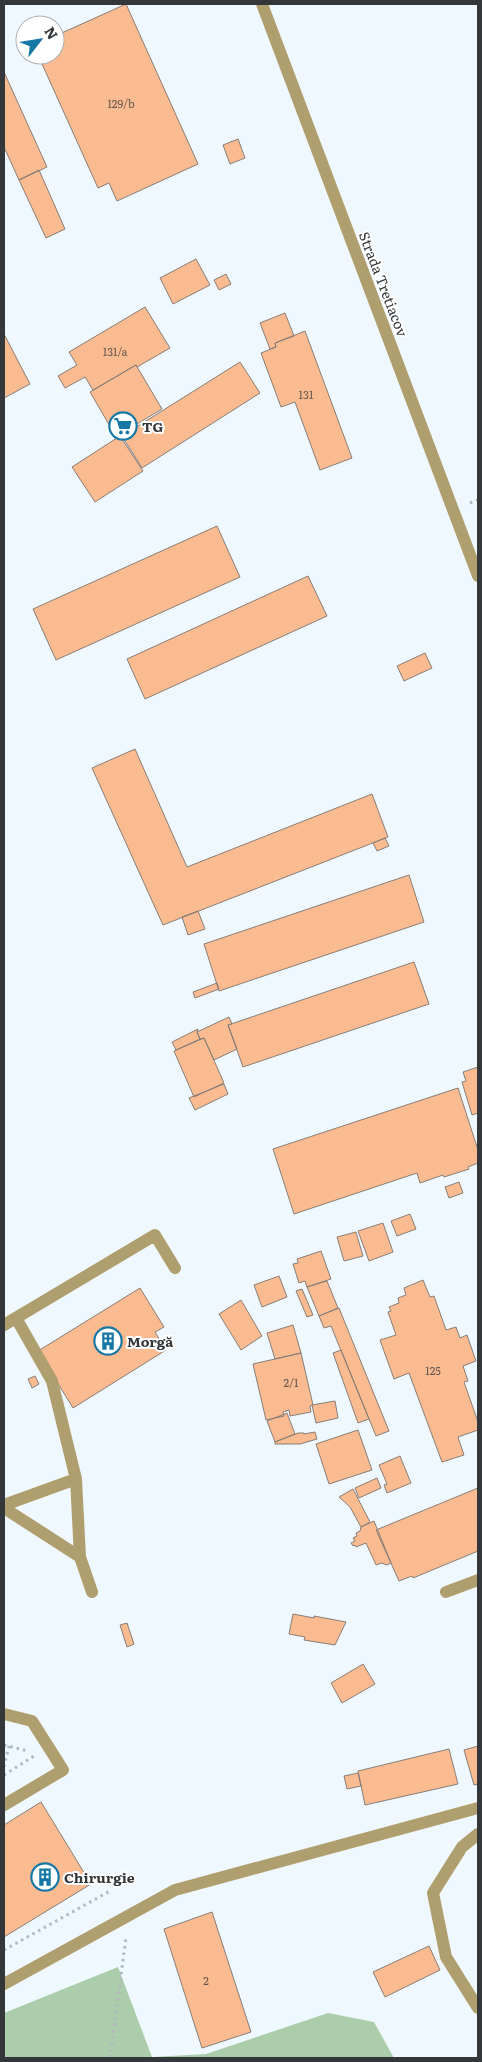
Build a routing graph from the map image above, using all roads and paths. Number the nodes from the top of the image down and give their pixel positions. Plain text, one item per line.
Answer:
1 (262, 4) edge
2 (478, 576) edge
3 (175, 1268) dead end
4 (16, 1318) junction
5 (4, 1325) edge
6 (76, 1479) junction
7 (4, 1507) edge
8 (80, 1557) junction
9 (478, 1580) edge
10 (92, 1592) dead end
11 (446, 1592) dead end
12 (4, 1714) edge
13 (9, 1746) dead end
14 (39, 1754) dead end
15 (4, 1767) edge
16 (4, 1775) edge
17 (4, 1805) edge
18 (478, 1808) edge
19 (478, 1834) edge
20 (110, 1892) dead end
21 (126, 1937) dead end
22 (4, 1950) edge
23 (4, 1984) edge
24 (478, 2008) edge
25 (110, 2058) edge

1 - 2 street, Strada Tretiacov
3 - 4 street
4 - 5 street
4 - 6 street
6 - 7 street
6 - 8 street
7 - 8 street
8 - 10 street
9 - 11 street
12 - 17 street
13 - 15 path
14 - 16 path
18 - 23 street
19 - 24 street
20 - 22 path
21 - 25 path

